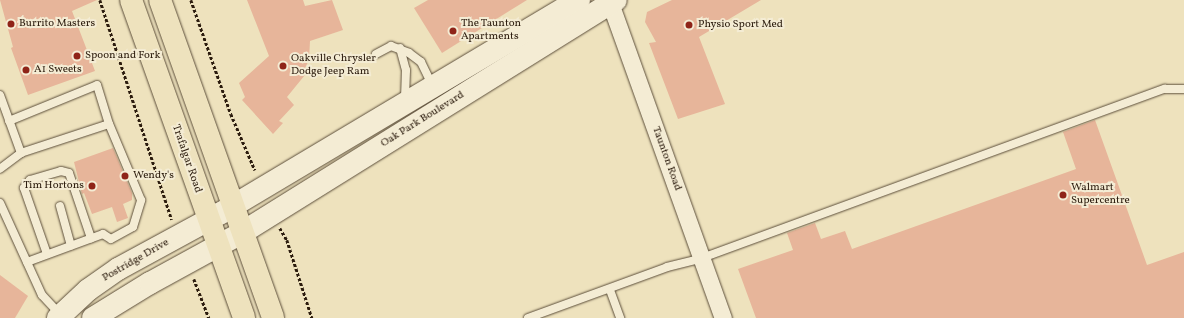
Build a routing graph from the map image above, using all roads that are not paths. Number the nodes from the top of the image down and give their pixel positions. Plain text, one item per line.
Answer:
1 (131, 0) edge
2 (160, 0) edge
3 (579, 0) edge
4 (612, 1) edge
5 (400, 48) junction
6 (376, 54) dead end
7 (1184, 89) edge
8 (0, 95) edge
9 (438, 96) junction
10 (405, 102) junction
11 (9, 121) junction
12 (108, 124) junction
13 (21, 153) junction
14 (0, 169) edge
15 (0, 203) edge
16 (60, 206) dead end
17 (221, 213) junction
18 (91, 238) junction
19 (230, 239) junction
20 (71, 246) junction
21 (47, 254) junction
22 (702, 258) junction
23 (27, 262) junction
24 (610, 290) junction
25 (59, 317) edge
26 (93, 318) edge
27 (244, 318) edge
28 (273, 318) edge
29 (528, 318) edge
30 (620, 318) edge
31 (723, 318) edge

1 - 17 main road, Trafalgar Road
2 - 17 main road, Trafalgar Road
3 - 9 street, Oak Park Boulevard
4 - 9 street, Oak Park Boulevard
4 - 22 street, Taunton Road
5 - 6 lane
5 - 9 lane
5 - 10 lane
7 - 22 lane
8 - 11 lane
9 - 10 street, Oak Park Boulevard
9 - 19 street, Oak Park Boulevard
10 - 17 street, Oak Park Boulevard
11 - 12 lane
11 - 13 lane
12 - 13 lane
12 - 18 lane
13 - 14 lane
15 - 23 lane
16 - 20 lane
17 - 19 main road, Trafalgar Road
17 - 19 main road, Trafalgar Road
17 - 25 street, Postridge Drive
18 - 20 lane
18 - 21 lane
19 - 26 street
19 - 27 main road, Trafalgar Road
19 - 28 main road, Trafalgar Road
20 - 21 lane
21 - 23 lane
22 - 24 lane
22 - 31 street, Taunton Road
23 - 25 lane
24 - 29 lane
24 - 30 lane

